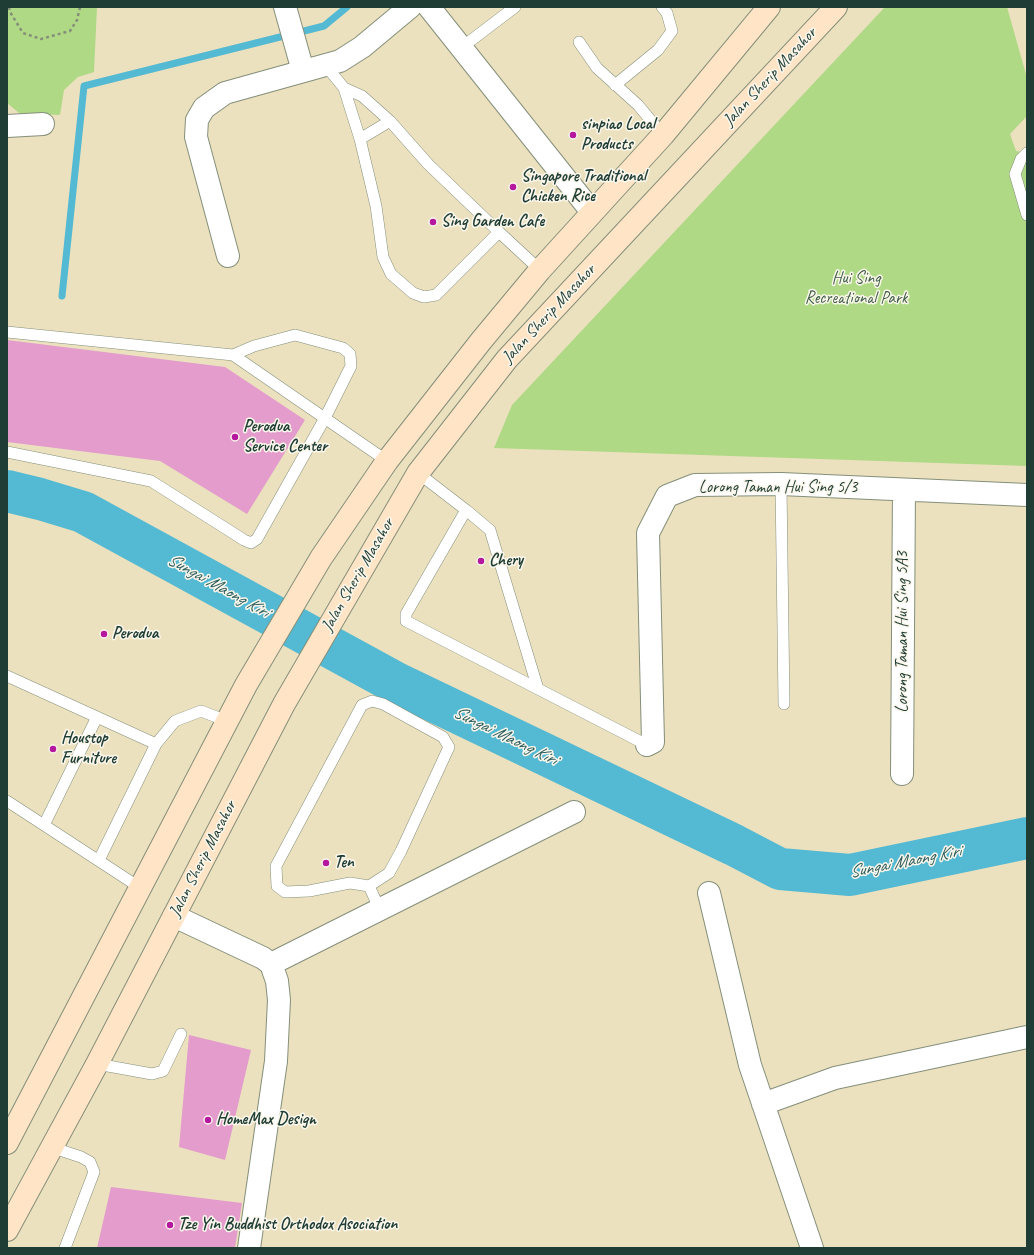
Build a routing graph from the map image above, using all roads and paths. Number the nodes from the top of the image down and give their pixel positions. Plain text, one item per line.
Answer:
1 (9, 7) edge
2 (80, 7) edge
3 (410, 7) edge
4 (429, 7) edge
5 (515, 7) edge
6 (662, 7) edge
7 (836, 7) edge
8 (763, 9) edge
9 (286, 11) edge
10 (578, 42) dead end
11 (461, 48) junction
12 (302, 65) junction
13 (326, 66) junction
14 (615, 85) junction
15 (344, 88) junction
16 (390, 121) junction
17 (43, 124) dead end
18 (7, 126) edge
19 (663, 135) junction
20 (360, 139) junction
21 (1027, 153) edge
22 (592, 212) junction
23 (1027, 215) edge
24 (499, 232) junction
25 (228, 256) dead end
26 (540, 270) junction
27 (7, 332) edge
28 (233, 355) junction
29 (325, 418) junction
30 (7, 452) edge
31 (387, 461) junction
32 (418, 473) junction
33 (781, 484) junction
34 (904, 490) junction
35 (1027, 495) edge
36 (466, 510) junction
37 (7, 676) edge
38 (538, 689) junction
39 (784, 704) dead end
40 (97, 717) junction
41 (227, 721) junction
42 (156, 744) junction
43 (646, 745) joint
44 (902, 774) dead end
45 (7, 801) edge
46 (574, 812) dead end
47 (44, 825) junction
48 (99, 860) junction
49 (369, 886) junction
50 (139, 887) junction
51 (709, 893) dead end
52 (380, 910) junction
53 (174, 916) junction
54 (272, 964) junction
55 (181, 1034) dead end
56 (1027, 1037) edge
57 (97, 1064) junction
58 (763, 1104) junction
59 (7, 1143) edge
60 (51, 1147) junction
61 (7, 1230) edge
62 (65, 1248) edge
63 (249, 1248) edge
64 (812, 1248) edge

1 - 2 path
3 - 13 street
4 - 11 street
5 - 11 lane
6 - 14 lane
7 - 32 main road, Jalan Sherip Masahor
8 - 19 main road, Jalan Sherip Masahor
9 - 12 street
10 - 14 lane
11 - 22 street
12 - 13 street
12 - 25 street
13 - 15 lane
14 - 19 lane
15 - 16 lane
15 - 20 lane
16 - 20 lane
16 - 24 lane
17 - 18 street
19 - 22 main road, Jalan Sherip Masahor
20 - 24 lane
21 - 23 lane
22 - 26 main road, Jalan Sherip Masahor
24 - 26 lane
26 - 31 main road, Jalan Sherip Masahor
27 - 28 lane
28 - 29 lane
28 - 29 lane
29 - 30 lane
29 - 31 lane
31 - 41 main road, Jalan Sherip Masahor
32 - 36 lane
32 - 53 main road, Jalan Sherip Masahor
33 - 34 street, Lorong Taman Hui Sing 5/3
33 - 39 lane
33 - 43 street, Lorong Taman Hui Sing 5/3
34 - 35 street, Lorong Taman Hui Sing 5/3
34 - 44 street, Lorong Taman Hui Sing 5A3
36 - 38 lane
36 - 38 lane
37 - 40 lane
38 - 43 lane
40 - 42 lane
40 - 47 lane
41 - 42 lane
41 - 50 main road, Jalan Sherip Masahor
42 - 48 lane
45 - 47 lane
46 - 52 street
47 - 48 lane
48 - 50 lane
49 - 49 lane
49 - 52 lane
50 - 59 main road, Jalan Sherip Masahor
51 - 58 street
52 - 54 street
53 - 54 street
53 - 57 main road, Jalan Sherip Masahor
54 - 63 street
55 - 57 lane
56 - 58 street
57 - 60 main road, Jalan Sherip Masahor
58 - 64 street
60 - 61 main road, Jalan Sherip Masahor
60 - 62 lane

